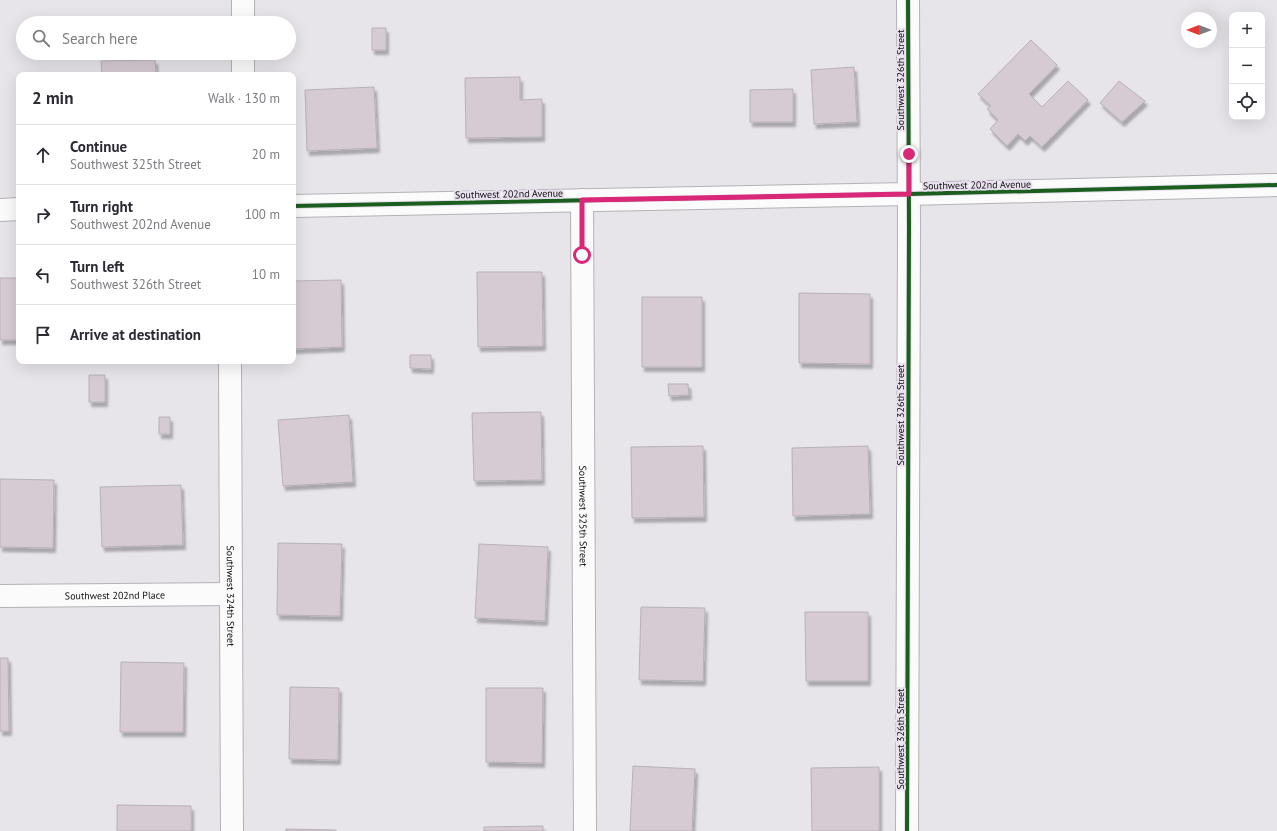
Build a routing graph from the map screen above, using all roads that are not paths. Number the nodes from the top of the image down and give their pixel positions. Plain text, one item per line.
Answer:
1 (243, 0) edge
2 (908, 0) edge
3 (243, 16) edge
4 (243, 60) edge
5 (244, 72) edge
6 (1277, 186) edge
7 (909, 194) junction
8 (582, 200) junction
9 (296, 206) edge
10 (16, 209) edge
11 (0, 210) edge
12 (230, 364) edge
13 (231, 594) junction
14 (0, 596) edge
15 (232, 831) edge
16 (585, 831) edge
17 (907, 831) edge

1 - 3 street
2 - 7 street, Southwest 326th Street
4 - 5 street
6 - 7 street, Southwest 202nd Avenue
7 - 8 street, Southwest 202nd Avenue
7 - 17 street, Southwest 326th Street
8 - 9 street, Southwest 202nd Avenue
8 - 16 street, Southwest 325th Street
10 - 11 street
12 - 13 street, Southwest 324th Street
13 - 14 street, Southwest 202nd Place
13 - 15 street, Southwest 324th Street

